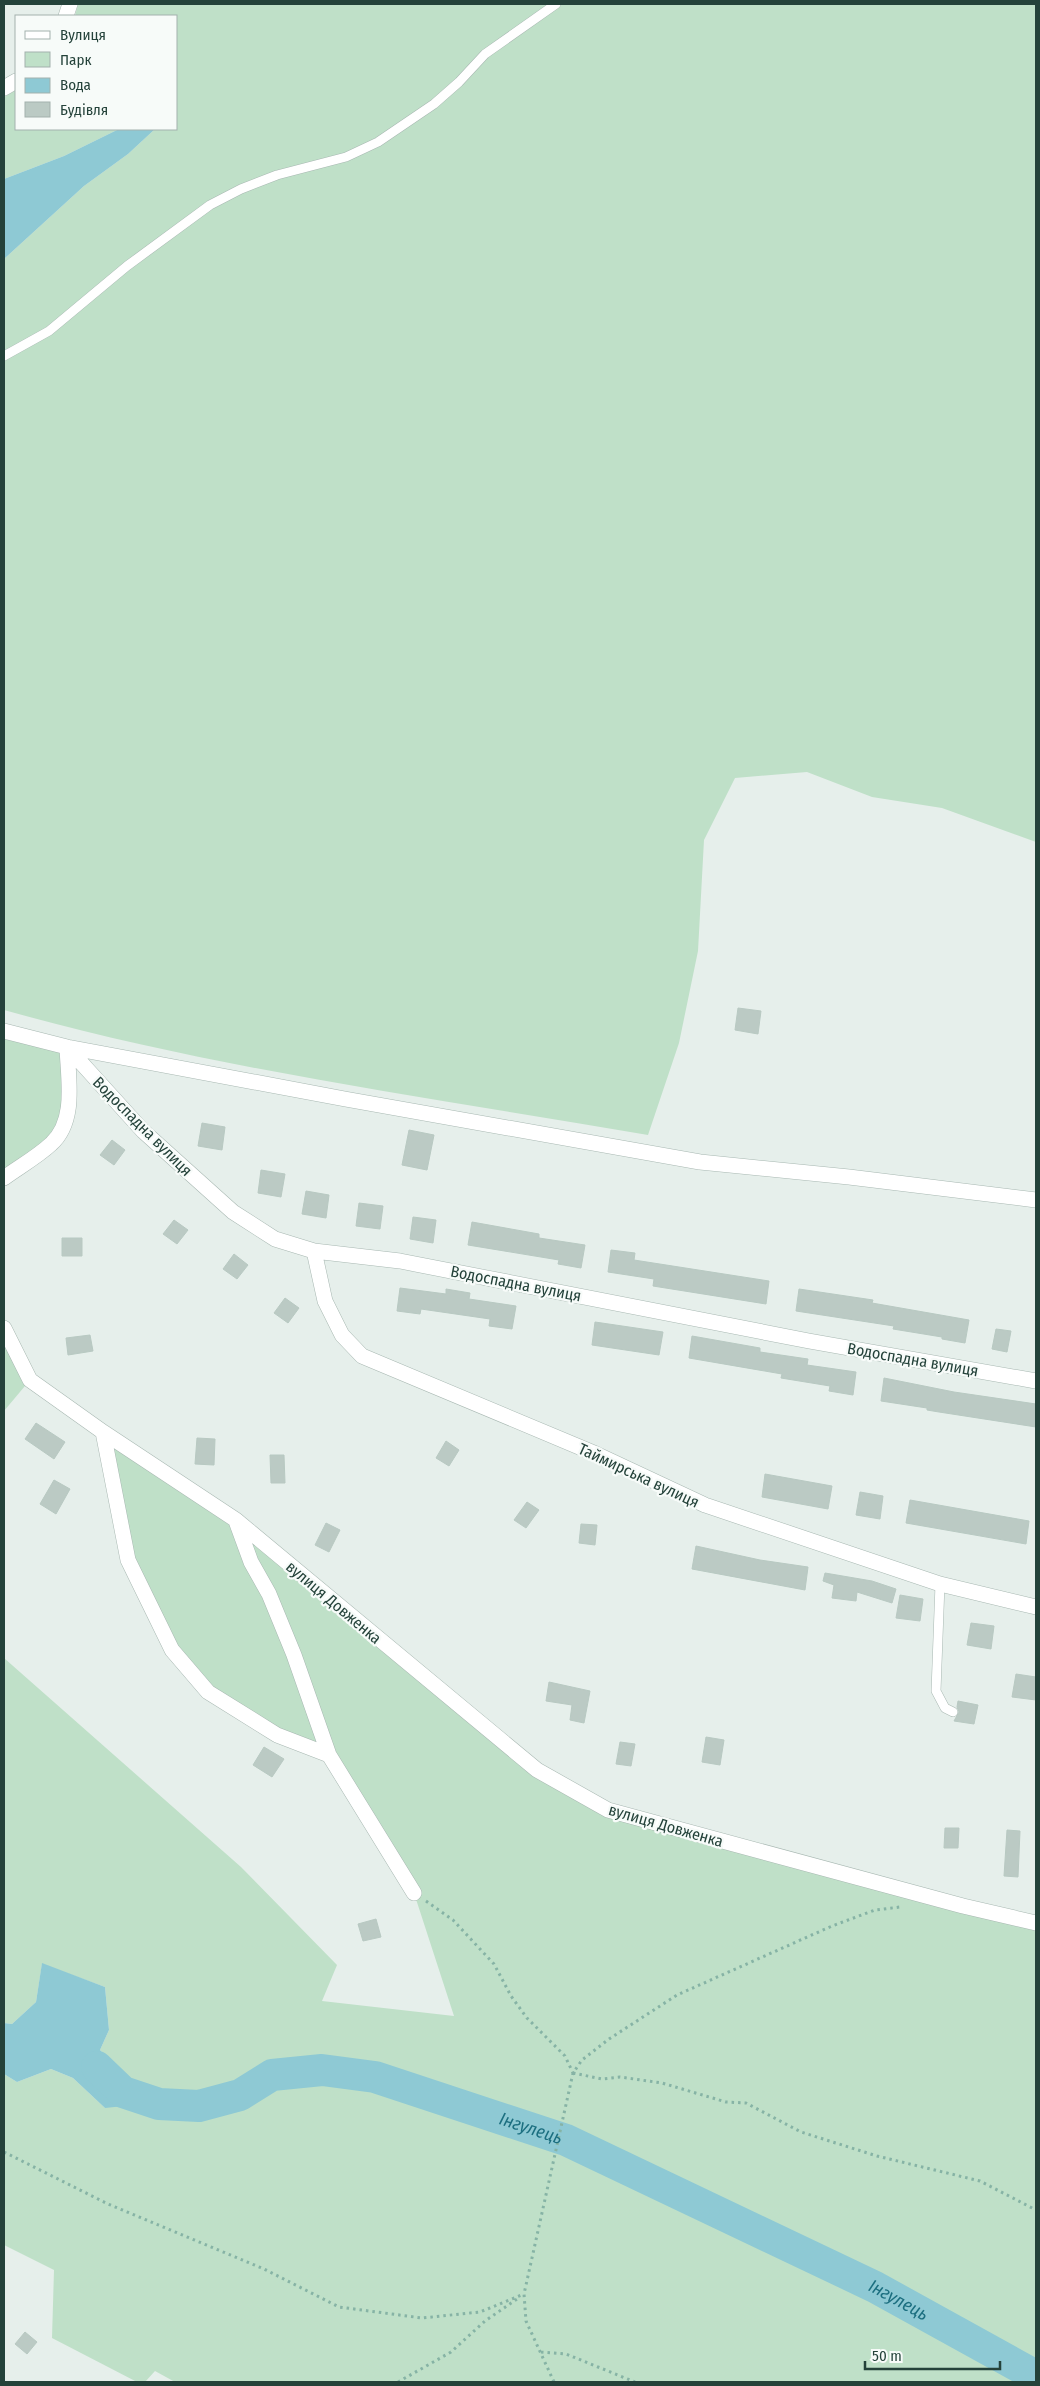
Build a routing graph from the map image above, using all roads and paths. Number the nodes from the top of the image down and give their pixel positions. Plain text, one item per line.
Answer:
1 (556, 4) edge
2 (15, 82) edge
3 (4, 88) edge
4 (4, 356) edge
5 (11, 1033) edge
6 (67, 1047) junction
7 (4, 1178) edge
8 (1036, 1200) edge
9 (314, 1250) junction
10 (4, 1328) edge
11 (1036, 1381) edge
12 (103, 1432) junction
13 (236, 1520) junction
14 (940, 1584) junction
15 (1036, 1608) edge
16 (953, 1712) dead end
17 (328, 1755) junction
18 (414, 1893) joint
19 (905, 1907) dead end
20 (1036, 1923) edge
21 (573, 2073) junction
22 (4, 2152) edge
23 (1036, 2210) edge
24 (524, 2294) junction
25 (540, 2352) junction
26 (398, 2382) edge
27 (554, 2382) edge
28 (635, 2382) edge

1 - 4 lane
2 - 3 street
5 - 6 street, Водоспадна вулиця
6 - 7 street
6 - 8 street, Водоспадна вулиця
6 - 9 street, Водоспадна вулиця
9 - 11 street, Водоспадна вулиця
9 - 14 street, Таймирська вулиця
10 - 12 street, вулиця Довженка
12 - 13 street, вулиця Довженка
12 - 17 street
13 - 17 street, вулиця Довженка
13 - 20 street, вулиця Довженка
14 - 15 street, Таймирська вулиця
14 - 16 lane
17 - 18 street, вулиця Довженка
18 - 21 path
19 - 21 path
21 - 23 path
21 - 24 path
22 - 24 path
24 - 25 path
24 - 26 path
25 - 27 path
25 - 28 path

